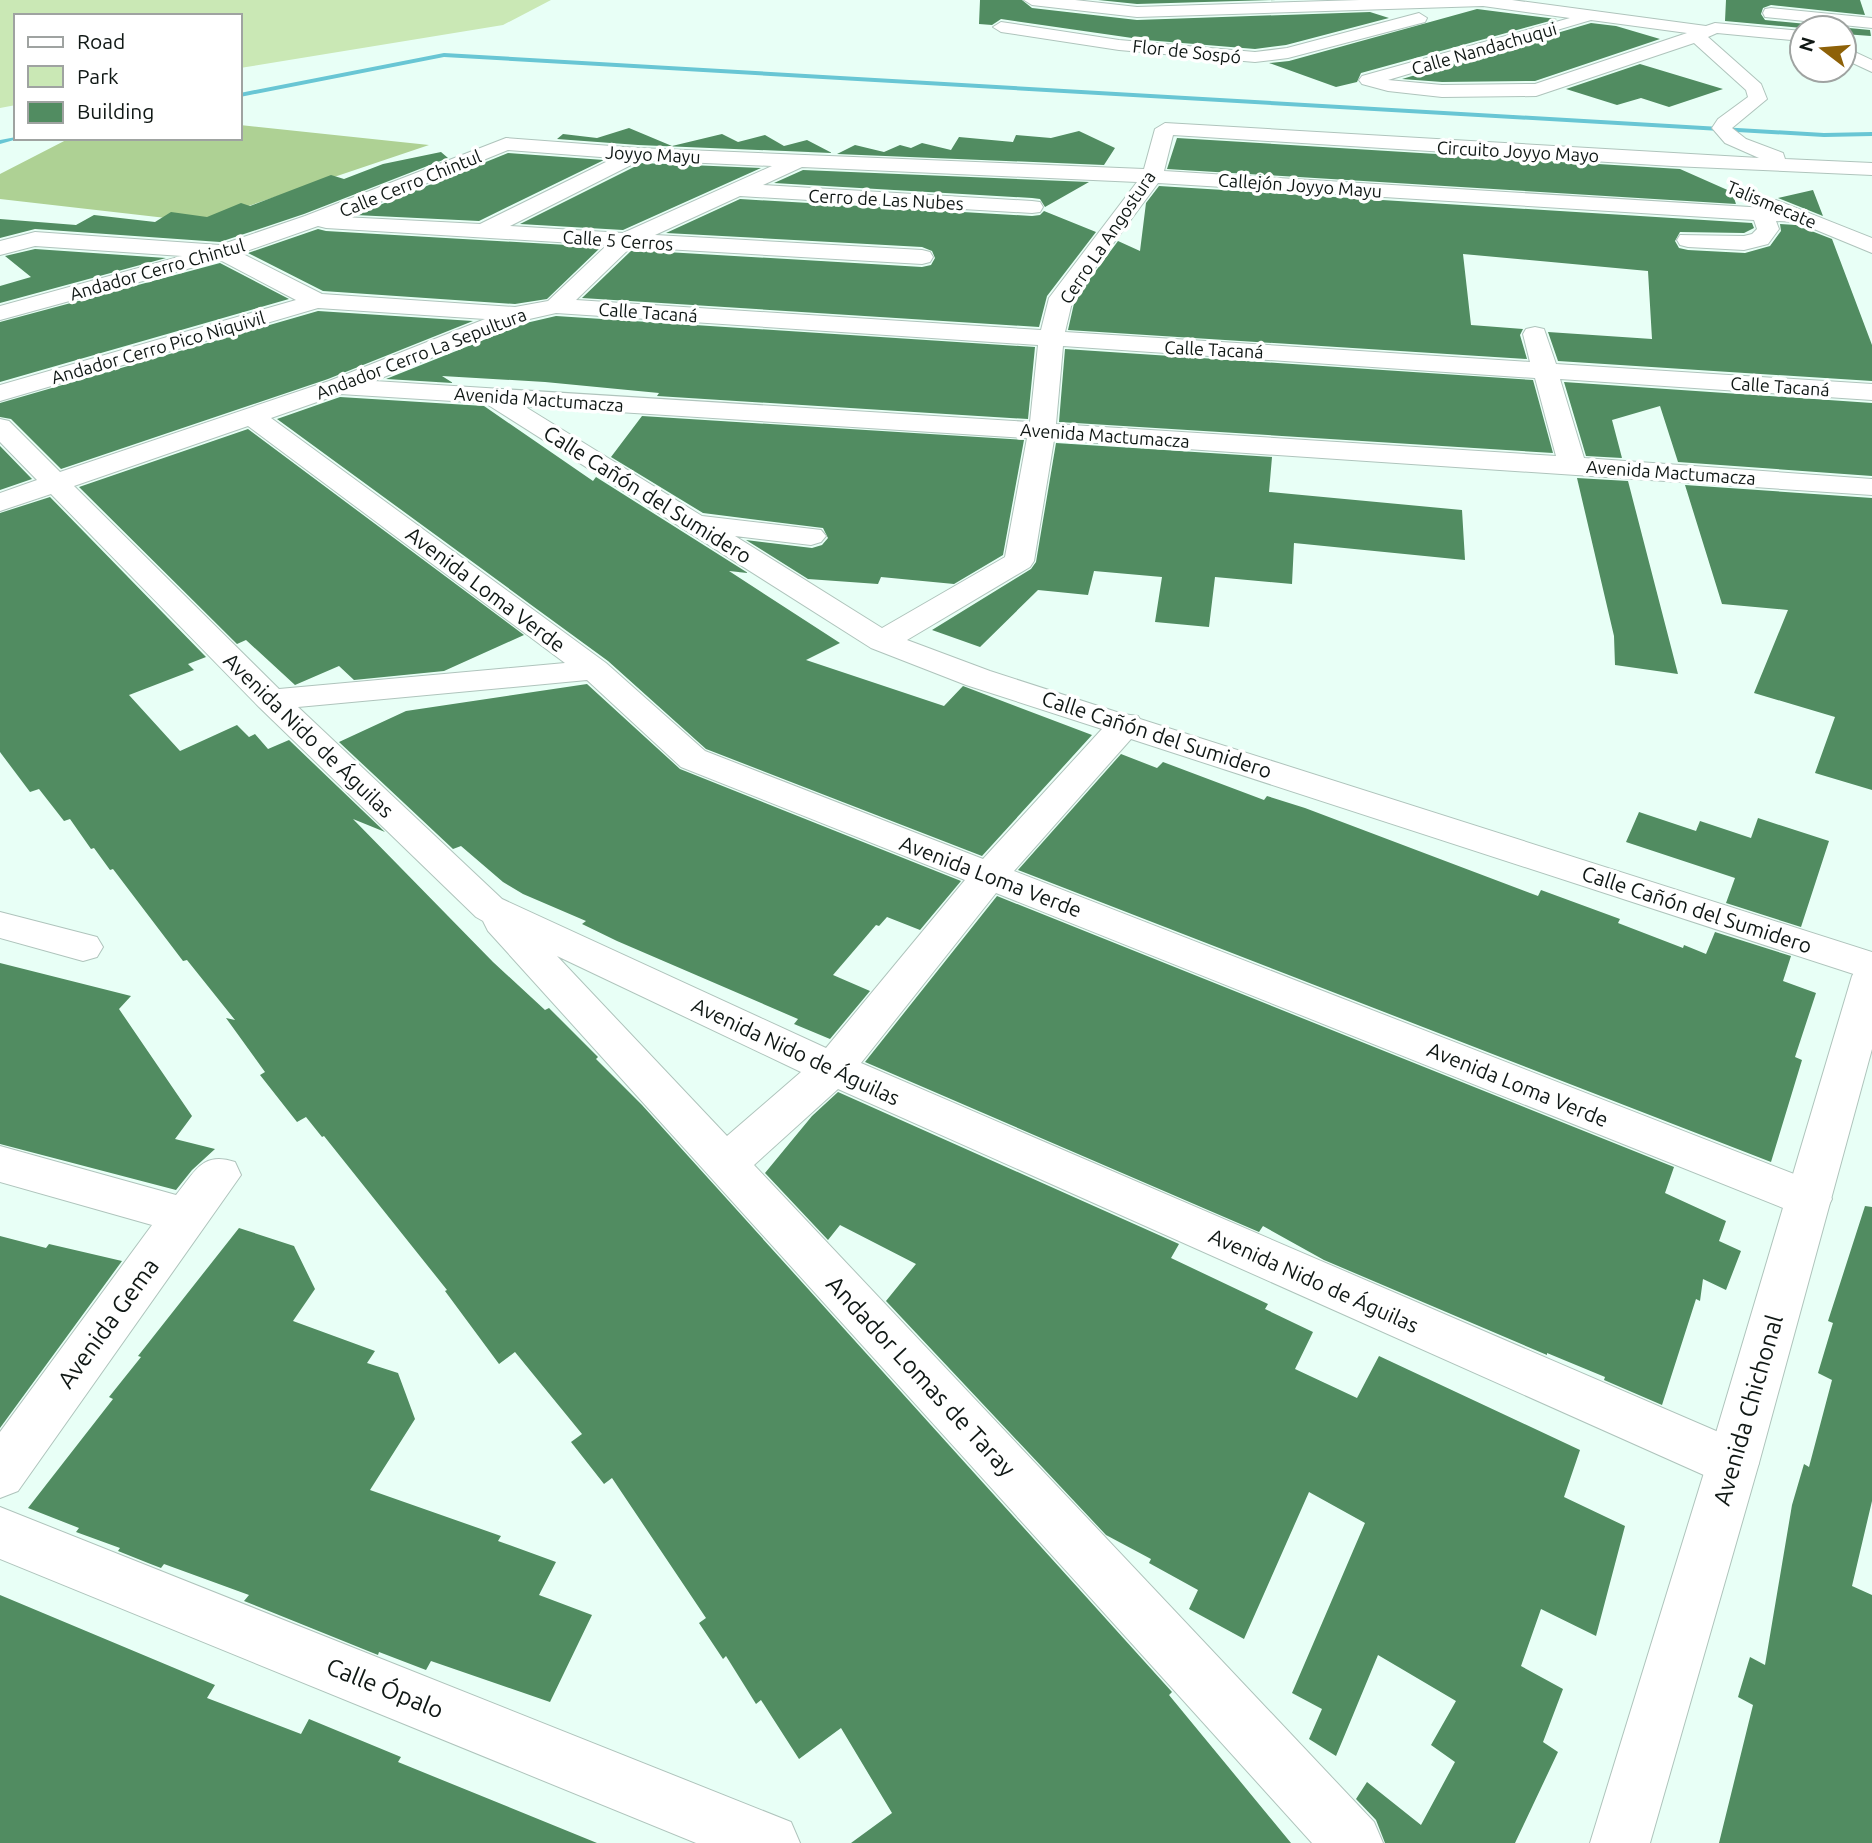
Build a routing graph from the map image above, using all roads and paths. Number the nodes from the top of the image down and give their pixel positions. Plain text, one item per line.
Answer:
1 (1032, 0) edge
2 (1483, 1) edge
3 (1137, 12) junction
4 (1600, 15) junction
5 (1872, 23) edge
6 (1001, 27) dead end
7 (1750, 30) junction
8 (1706, 32) junction
9 (1788, 34) edge
10 (1119, 44) junction
11 (1165, 129) joint
12 (506, 144) joint
13 (638, 154) junction
14 (1672, 160) junction
15 (800, 161) junction
16 (1805, 167) junction
17 (1842, 168) junction
18 (1872, 169) edge
19 (1152, 176) junction
20 (1872, 180) edge
21 (1723, 182) dead end
22 (740, 190) junction
23 (1748, 193) dead end
24 (1032, 207) dead end
25 (1762, 214) junction
26 (1799, 216) junction
27 (313, 221) junction
28 (484, 231) junction
29 (625, 240) junction
30 (1688, 240) dead end
31 (1872, 246) edge
32 (0, 248) edge
33 (222, 252) junction
34 (922, 257) dead end
35 (317, 301) junction
36 (556, 306) junction
37 (0, 313) edge
38 (518, 314) junction
39 (1535, 334) dead end
40 (1051, 340) junction
41 (1544, 369) junction
42 (338, 386) junction
43 (1872, 392) edge
44 (0, 393) edge
45 (491, 396) junction
46 (252, 416) junction
47 (0, 427) edge
48 (1042, 431) junction
49 (1572, 465) junction
50 (55, 483) junction
51 (1872, 487) edge
52 (0, 502) edge
53 (694, 523) junction
54 (811, 536) dead end
55 (882, 641) junction
56 (595, 670) junction
57 (271, 700) junction
58 (1126, 723) junction
59 (989, 876) junction
60 (489, 908) junction
61 (0, 925) edge
62 (83, 947) dead end
63 (1872, 966) edge
64 (1872, 976) edge
65 (832, 1069) junction
66 (0, 1164) edge
67 (725, 1164) junction
68 (219, 1175) dead end
69 (1809, 1199) junction
70 (185, 1216) junction
71 (1733, 1463) junction
72 (0, 1474) edge
73 (0, 1533) edge
74 (770, 1843) edge
75 (1353, 1843) edge
76 (1620, 1843) edge

1 - 3 street
2 - 3 street
2 - 4 street
2 - 10 street, Flor de Sospó
3 - 10 street
4 - 8 street
4 - 8 street, Calle Nandachuqui
5 - 7 street
6 - 10 street, Flor de Sospó
7 - 8 street
7 - 9 street
8 - 16 street
11 - 14 street, Circuito Joyyo Mayo
11 - 19 street, Cerro La Angostura
12 - 13 street, Joyyo Mayu
12 - 27 street, Calle Cerro Chintul
13 - 15 street, Joyyo Mayu
13 - 28 street
14 - 16 street, Circuito Joyyo Mayo
14 - 21 street, Talismecate
15 - 19 street, Callejón Joyyo Mayu
15 - 22 street, Andador Cerro La Sepultura
16 - 17 street, Circuito Joyyo Mayo
17 - 18 street, Circuito Joyyo Mayo
17 - 20 street
19 - 25 street, Callejón Joyyo Mayu
19 - 40 street, Cerro La Angostura
22 - 24 street, Cerro de Las Nubes
22 - 29 street, Andador Cerro La Sepultura
23 - 26 street, Talismecate
25 - 26 street, Callejón Joyyo Mayu
25 - 30 street
26 - 31 street, Talismecate
27 - 28 street, Calle 5 Cerros
27 - 33 street, Andador Cerro Chintul
28 - 29 street, Calle 5 Cerros
29 - 34 street, Calle 5 Cerros
29 - 36 street, Andador Cerro La Sepultura
32 - 33 street
33 - 35 street
33 - 37 street, Andador Cerro Chintul
35 - 38 street
35 - 44 street, Andador Cerro Pico Niquivil
36 - 38 street, Andador Cerro La Sepultura
36 - 40 street, Calle Tacaná
38 - 42 street, Andador Cerro La Sepultura
39 - 41 street
40 - 41 street, Calle Tacaná
40 - 48 street, Cerro La Angostura
41 - 43 street, Calle Tacaná
41 - 49 street
42 - 45 street, Avenida Mactumacza
42 - 46 street, Andador Cerro La Sepultura
45 - 48 street, Avenida Mactumacza
45 - 53 street, Calle Cañón del Sumidero
46 - 50 street, Andador Cerro La Sepultura
46 - 56 street, Avenida Loma Verde
47 - 50 street, Avenida Nido de Águilas
48 - 49 street, Avenida Mactumacza
48 - 55 street, Cerro La Angostura
49 - 51 street, Avenida Mactumacza
50 - 52 street, Andador Cerro La Sepultura
50 - 57 street, Avenida Nido de Águilas
53 - 54 street
53 - 55 street, Calle Cañón del Sumidero
55 - 58 street, Calle Cañón del Sumidero
56 - 57 street
56 - 59 street, Avenida Loma Verde
57 - 60 street, Avenida Nido de Águilas
58 - 59 street
58 - 63 street, Calle Cañón del Sumidero
59 - 65 street
59 - 69 street, Avenida Loma Verde
60 - 65 street, Avenida Nido de Águilas
60 - 67 street, Andador Lomas de Taray
61 - 62 street
64 - 69 street, Avenida Chichonal
65 - 67 street
65 - 71 street, Avenida Nido de Águilas
66 - 70 street
67 - 75 street, Andador Lomas de Taray
68 - 70 street, Avenida Gema
69 - 71 street, Avenida Chichonal
70 - 72 street, Avenida Gema
71 - 76 street, Avenida Chichonal
73 - 74 street, Calle Ópalo

